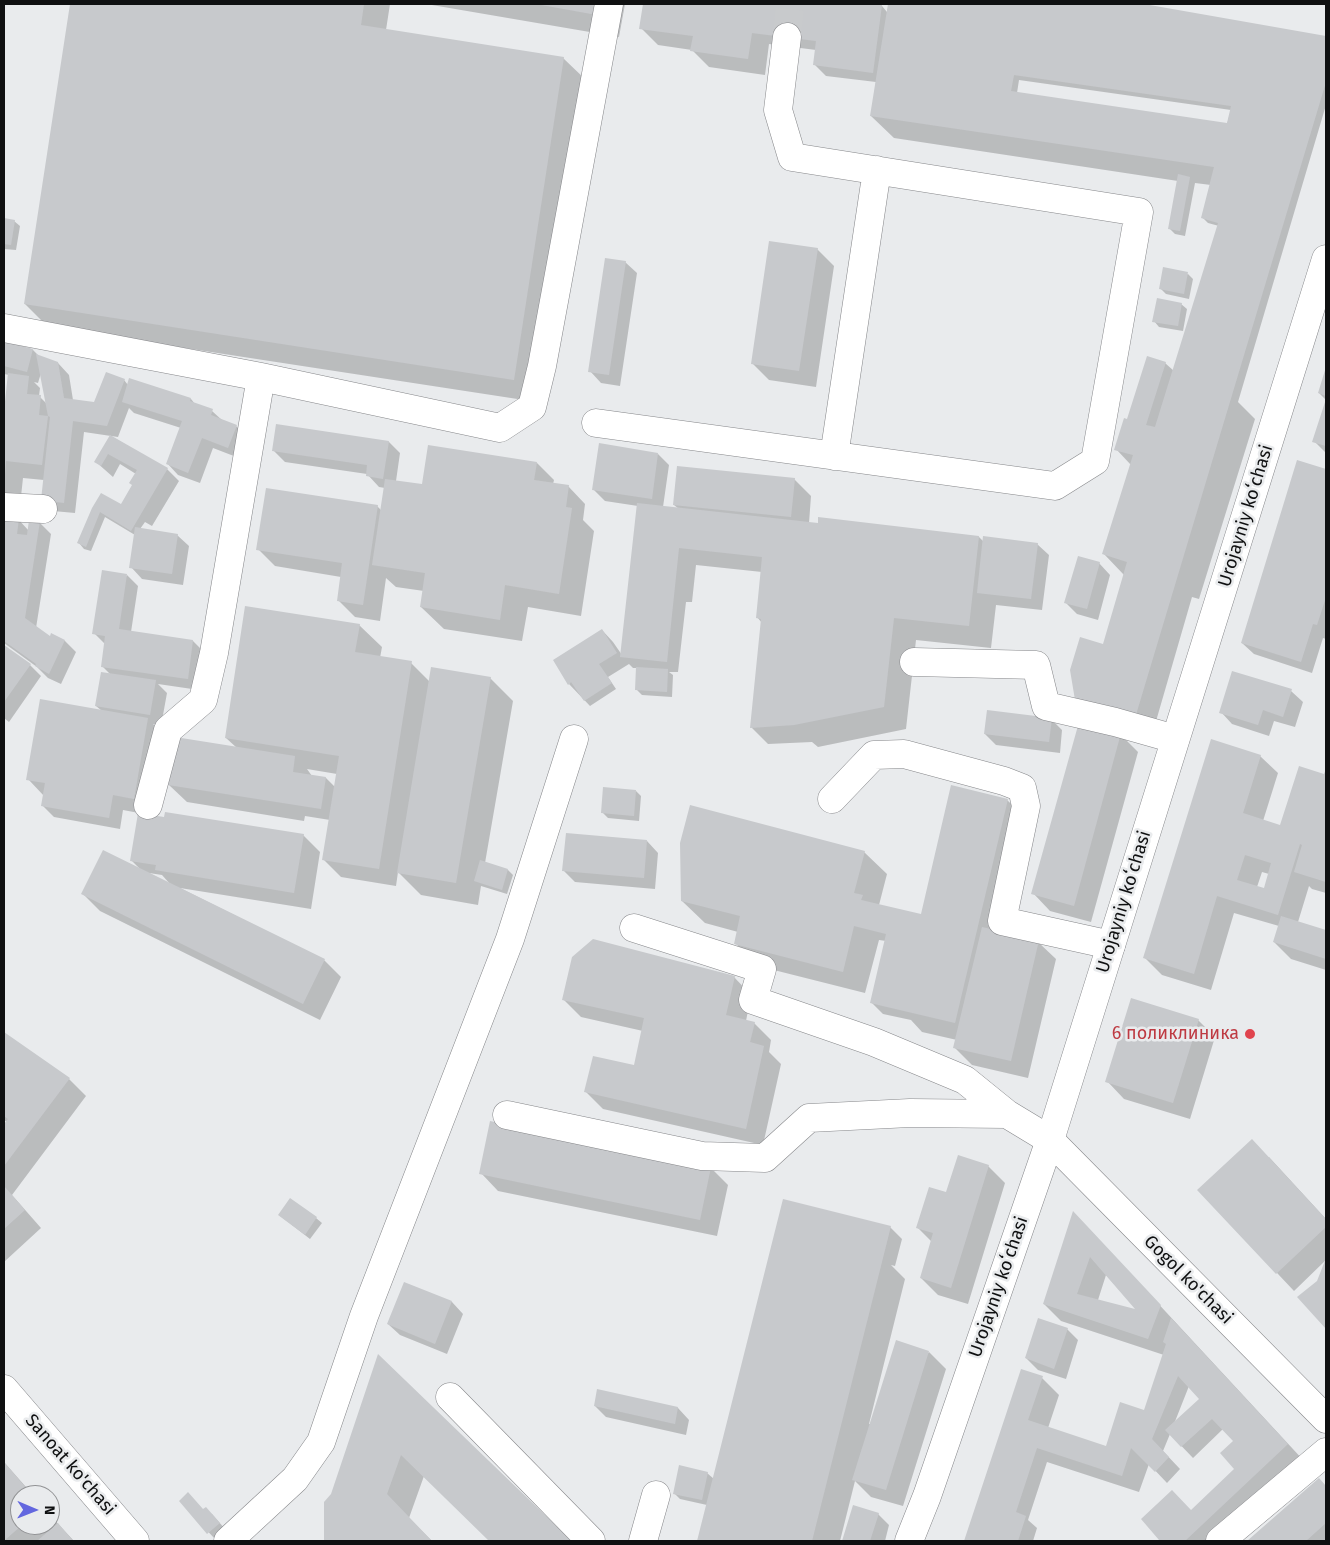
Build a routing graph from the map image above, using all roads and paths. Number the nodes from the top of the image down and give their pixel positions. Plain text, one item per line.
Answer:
1 (609, 4) edge
2 (787, 37) tunnel mouth
3 (877, 170) junction
4 (1326, 259) edge
5 (4, 328) edge
6 (262, 377) junction
7 (596, 424) dead end
8 (834, 456) junction
9 (4, 507) edge
10 (43, 510) dead end
11 (914, 662) dead end
12 (574, 739) dead end
13 (1175, 739) junction
14 (832, 799) dead end
15 (148, 806) dead end
16 (634, 928) dead end
17 (1111, 945) junction
18 (1007, 1114) junction
19 (507, 1115) dead end
20 (1050, 1140) junction
21 (4, 1389) edge
22 (450, 1397) dead end
23 (1326, 1420) edge
24 (1326, 1452) edge
25 (656, 1495) dead end
26 (135, 1541) edge
27 (228, 1541) edge
28 (591, 1541) edge
29 (643, 1541) edge
30 (910, 1541) edge
31 (1220, 1541) edge

1 - 6 main road
2 - 3 main road
3 - 8 main road
3 - 8 main road
4 - 13 main road, Urоjayniy koʻchasi
5 - 6 main road
6 - 15 main road
7 - 8 main road
9 - 10 main road
11 - 13 main road
12 - 27 main road
13 - 17 main road, Urоjayniy koʻchasi
14 - 17 main road
16 - 18 main road, Gogol ko'chasi
17 - 20 main road, Urоjayniy koʻchasi
18 - 19 main road
18 - 20 main road, Gogol ko'chasi
20 - 23 main road, Gogol ko'chasi
20 - 30 main road, Urоjayniy koʻchasi
21 - 26 main road, Sanoat ko'chasi
22 - 28 main road
24 - 31 main road
25 - 29 main road

